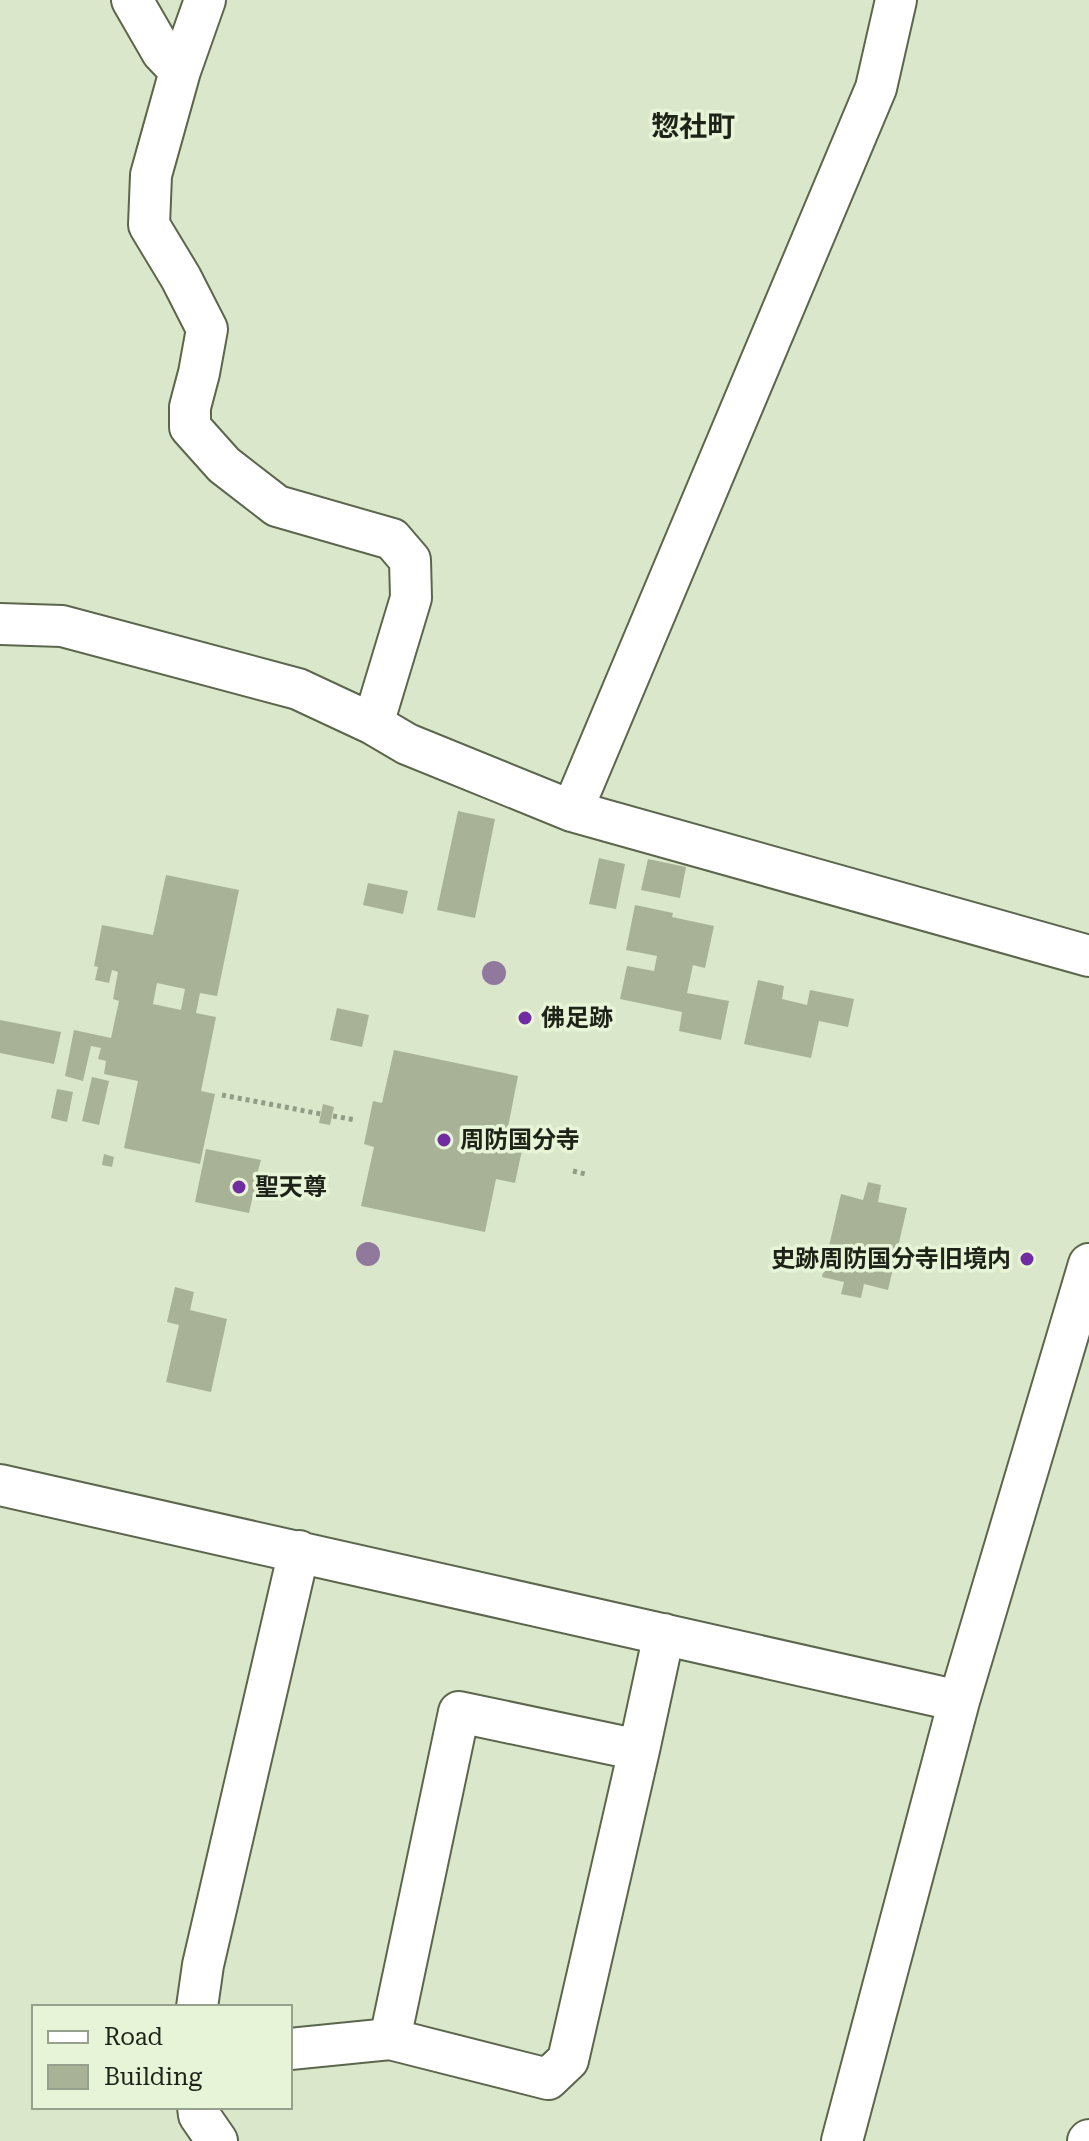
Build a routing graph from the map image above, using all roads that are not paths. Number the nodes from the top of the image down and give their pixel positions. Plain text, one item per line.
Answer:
1 (132, 0) edge
2 (205, 0) edge
3 (896, 0) edge
4 (180, 71) junction
5 (0, 624) edge
6 (373, 724) junction
7 (572, 811) junction
8 (1089, 956) edge
9 (1089, 1264) edge
10 (0, 1485) edge
11 (299, 1551) junction
12 (664, 1634) junction
13 (959, 1701) junction
14 (639, 1750) junction
15 (197, 2005) edge
16 (390, 2039) junction
17 (292, 2049) edge
18 (198, 2109) edge
19 (217, 2141) edge
20 (842, 2141) edge

1 - 4 street
2 - 4 street
3 - 7 street
4 - 6 street
5 - 6 street
6 - 7 street
7 - 8 street
9 - 13 street
10 - 11 street
11 - 12 street
11 - 15 street
12 - 13 street
12 - 14 street
13 - 20 street
14 - 16 street
14 - 16 street
16 - 17 street
18 - 19 street

